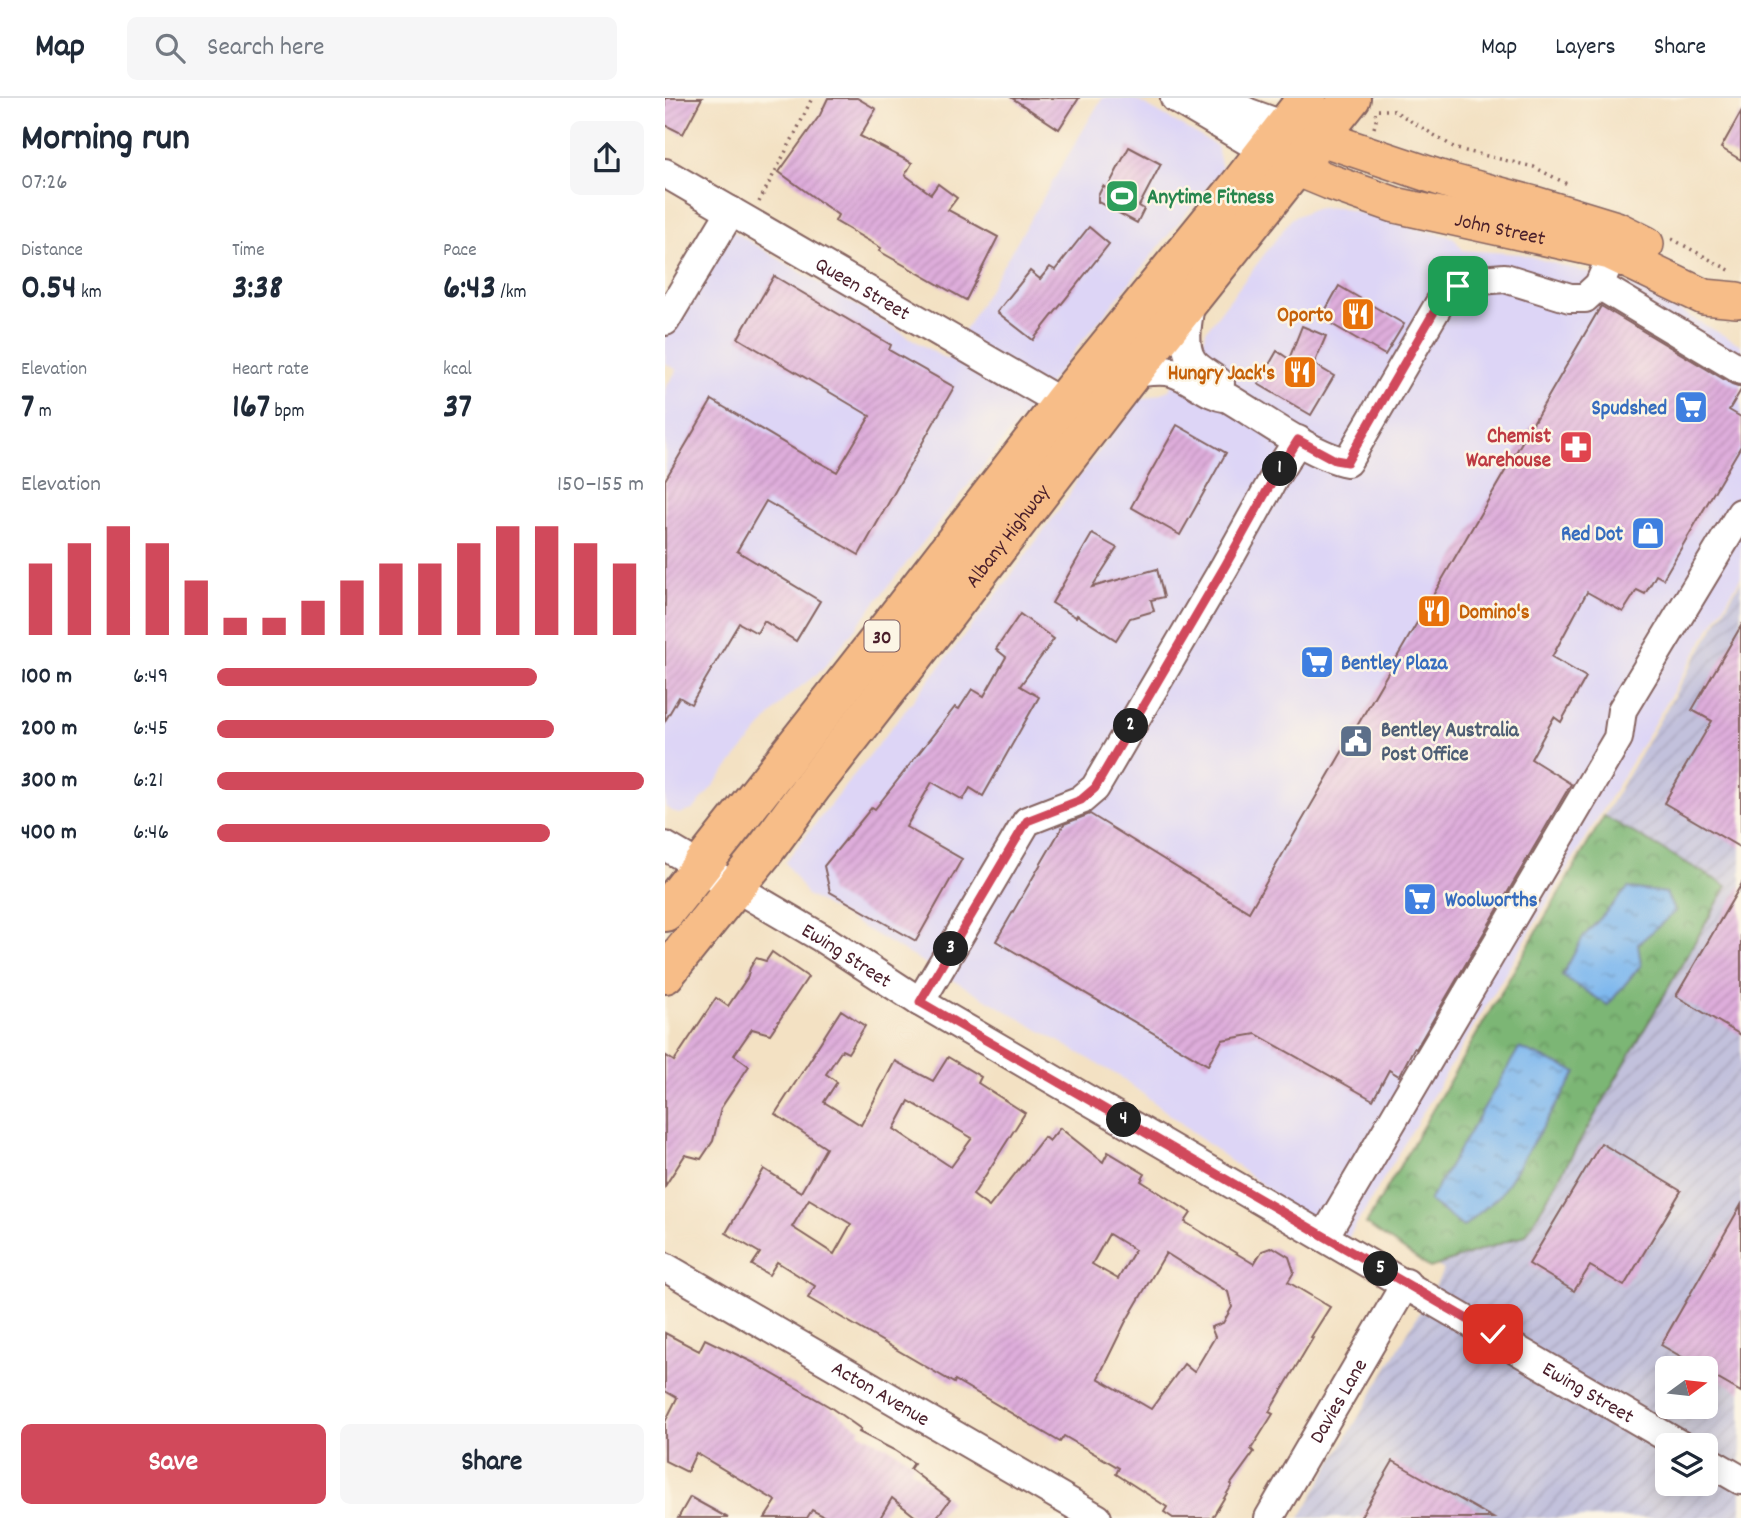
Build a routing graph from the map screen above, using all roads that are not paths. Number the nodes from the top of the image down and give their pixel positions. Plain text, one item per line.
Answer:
1 (1175, 98) edge
2 (1219, 98) edge
3 (1363, 104) edge
4 (1294, 136) edge
5 (665, 173) edge
6 (740, 216) junction
7 (1613, 240) junction
8 (1599, 285) junction
9 (1191, 300) junction
10 (1739, 301) edge
11 (665, 321) edge
12 (1741, 370) edge
13 (1132, 373) junction
14 (1228, 398) junction
15 (1062, 403) junction
16 (1298, 440) junction
17 (1741, 513) edge
18 (665, 846) edge
19 (699, 866) junction
20 (734, 888) junction
21 (665, 912) edge
22 (665, 974) edge
23 (920, 1002) junction
24 (1324, 1237) junction
25 (665, 1266) edge
26 (1406, 1283) junction
27 (1660, 1433) edge
28 (1718, 1467) edge
29 (1741, 1480) edge
30 (1097, 1518) edge
31 (1269, 1518) edge

1 - 4 street
2 - 4 street
3 - 4 highway, Albany Highway / 30
4 - 7 main road, John Street
4 - 9 highway, Albany Highway / 30
4 - 15 highway, Albany Highway / 30
5 - 6 street, Queen Street
6 - 11 street
6 - 15 street, Queen Street
7 - 8 street
7 - 10 main road, John Street
8 - 12 street
8 - 16 street
9 - 13 highway, Albany Highway / 30
9 - 14 street
13 - 14 street
13 - 20 highway, Albany Highway / 30
14 - 16 street
15 - 19 highway, Albany Highway / 30
16 - 23 street
17 - 24 street
18 - 19 street, Ewing Street
19 - 20 street, Ewing Street
19 - 21 highway, Albany Highway / 30
20 - 22 highway, Albany Highway / 30
20 - 23 street, Ewing Street
23 - 24 street, Ewing Street
24 - 26 street, Ewing Street
25 - 30 street, Acton Avenue
26 - 27 street, Ewing Street
26 - 31 street, Davies Lane
28 - 29 street

